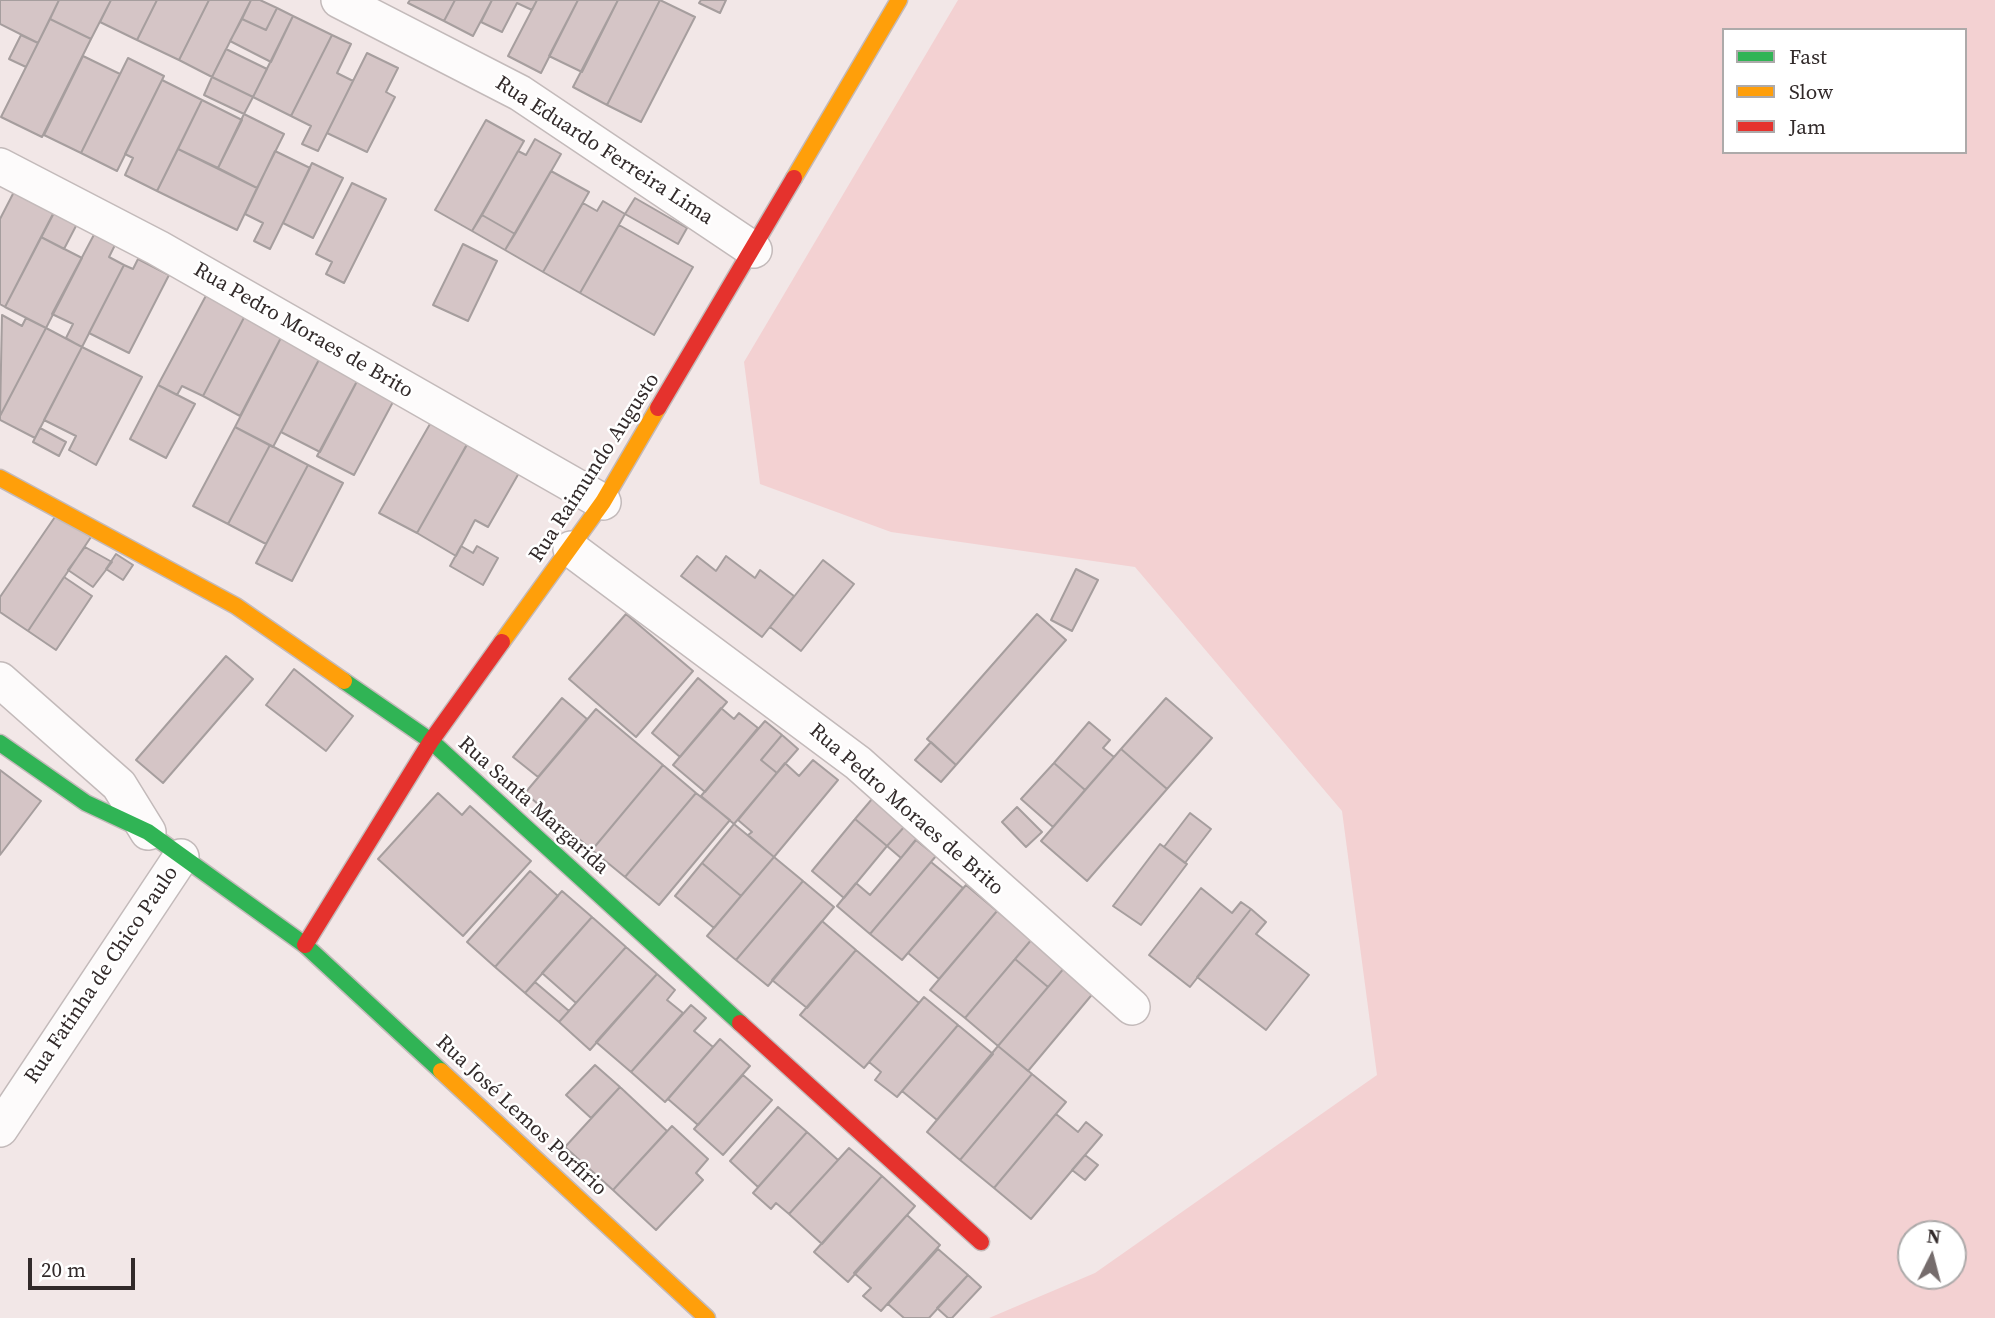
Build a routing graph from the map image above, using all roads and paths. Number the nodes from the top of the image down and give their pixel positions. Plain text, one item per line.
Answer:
1 (339, 0) edge
2 (899, 0) edge
3 (0, 166) edge
4 (754, 250) junction
5 (0, 478) edge
6 (603, 502) junction
7 (571, 549) junction
8 (0, 680) edge
9 (431, 741) junction
10 (0, 743) edge
11 (148, 832) junction
12 (181, 856) junction
13 (305, 945) junction
14 (1132, 1007) dead end
15 (0, 1129) edge
16 (981, 1242) dead end
17 (707, 1318) edge

1 - 4 street, Rua Eduardo Ferreira Lima
2 - 4 street, Rua Raimundo Augusto
3 - 6 street, Rua Pedro Moraes de Brito
4 - 6 street, Rua Raimundo Augusto
5 - 9 street, Rua Santa Margarida
6 - 7 street, Rua Raimundo Augusto
7 - 9 street, Rua Raimundo Augusto
7 - 14 street, Rua Pedro Moraes de Brito
8 - 11 street
9 - 13 street, Rua Raimundo Augusto
9 - 16 street, Rua Santa Margarida
10 - 11 street, Rua José Lemos Porfirio
11 - 12 street, Rua José Lemos Porfirio
12 - 13 street, Rua José Lemos Porfirio
12 - 15 street, Rua Fatinha de Chico Paulo
13 - 17 street, Rua José Lemos Porfirio

